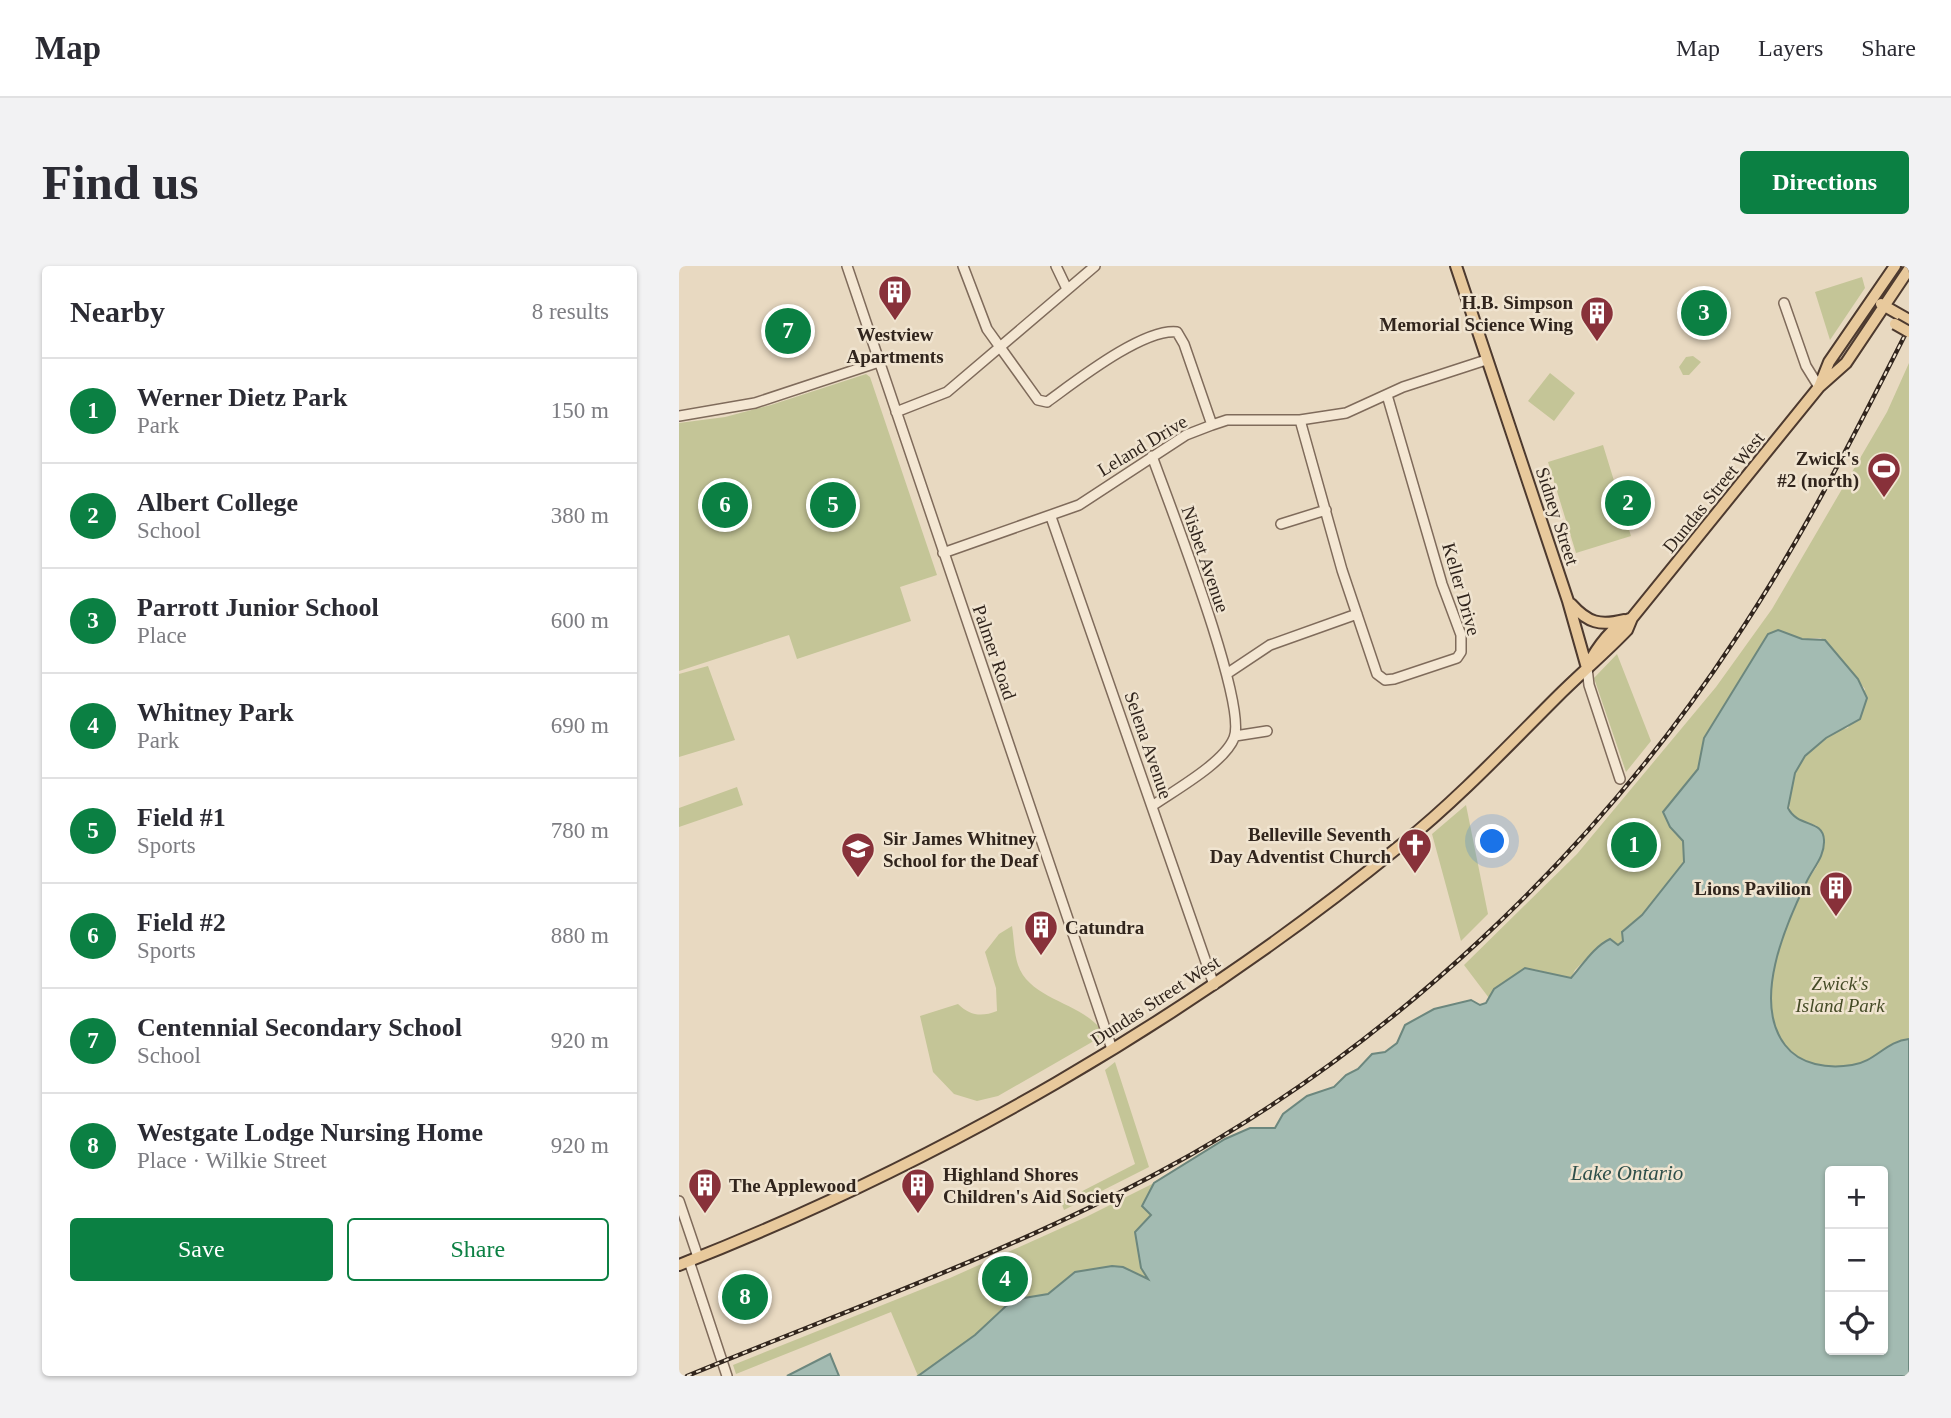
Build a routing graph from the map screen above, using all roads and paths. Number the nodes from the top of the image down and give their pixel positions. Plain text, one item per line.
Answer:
1 (847, 266) edge
2 (963, 266) edge
3 (1056, 266) edge
4 (1095, 266) edge
5 (1456, 266) edge
6 (1895, 266) edge
7 (1909, 269) edge
8 (1067, 289) junction
9 (1784, 303) dead end
10 (1870, 303) junction
11 (1882, 311) junction
12 (1901, 320) edge
13 (1909, 332) edge
14 (998, 347) junction
15 (1486, 360) junction
16 (879, 362) junction
17 (1819, 387) junction
18 (1387, 395) junction
19 (896, 412) junction
20 (679, 416) edge
21 (1300, 420) junction
22 (1212, 425) junction
23 (1152, 456) junction
24 (1327, 510) junction
25 (1051, 517) junction
26 (1281, 524) dead end
27 (943, 553) junction
28 (1568, 601) junction
29 (1357, 614) junction
30 (1628, 619) junction
31 (1587, 668) junction
32 (1228, 673) junction
33 (1267, 731) dead end
34 (1235, 736) junction
35 (1620, 779) dead end
36 (1152, 806) junction
37 (1214, 985) junction
38 (1112, 1049) junction
39 (679, 1202) edge
40 (689, 1261) edge
41 (727, 1376) edge

1 - 16 street, Palmer Road
2 - 14 street
3 - 8 street
4 - 8 street
5 - 15 main road, Sidney Street
6 - 10 main road, Dundas Street West
7 - 11 main road, Dundas Street West
8 - 14 street
9 - 17 street
10 - 11 main road
10 - 17 main road, Dundas Street West
11 - 12 main road
11 - 17 main road, Dundas Street West
12 - 13 main road, bridge
14 - 19 street
14 - 22 street
15 - 18 street, Leland Drive
15 - 28 main road, Sidney Street
16 - 19 street, Palmer Road
16 - 20 street
17 - 30 main road, Dundas Street West
18 - 21 street, Leland Drive
18 - 29 street, Keller Drive
19 - 27 street, Palmer Road
21 - 22 street, Leland Drive
21 - 24 street, Keller Drive
22 - 23 street, Leland Drive
23 - 25 street, Leland Drive
23 - 32 street, Nisbet Avenue
24 - 26 street
24 - 29 street, Keller Drive
25 - 27 street, Leland Drive
25 - 36 street, Selena Avenue
27 - 38 street, Palmer Road
28 - 30 main road
28 - 31 main road, Sidney Street
29 - 32 street
30 - 31 main road, Dundas Street West
31 - 35 street, Sidney Street
31 - 37 main road, Dundas Street West
32 - 34 street, Nisbet Avenue
33 - 34 street
34 - 36 street
36 - 37 street, Selena Avenue
37 - 38 main road, Dundas Street West
38 - 40 main road, Dundas Street West
39 - 40 street
40 - 41 street

